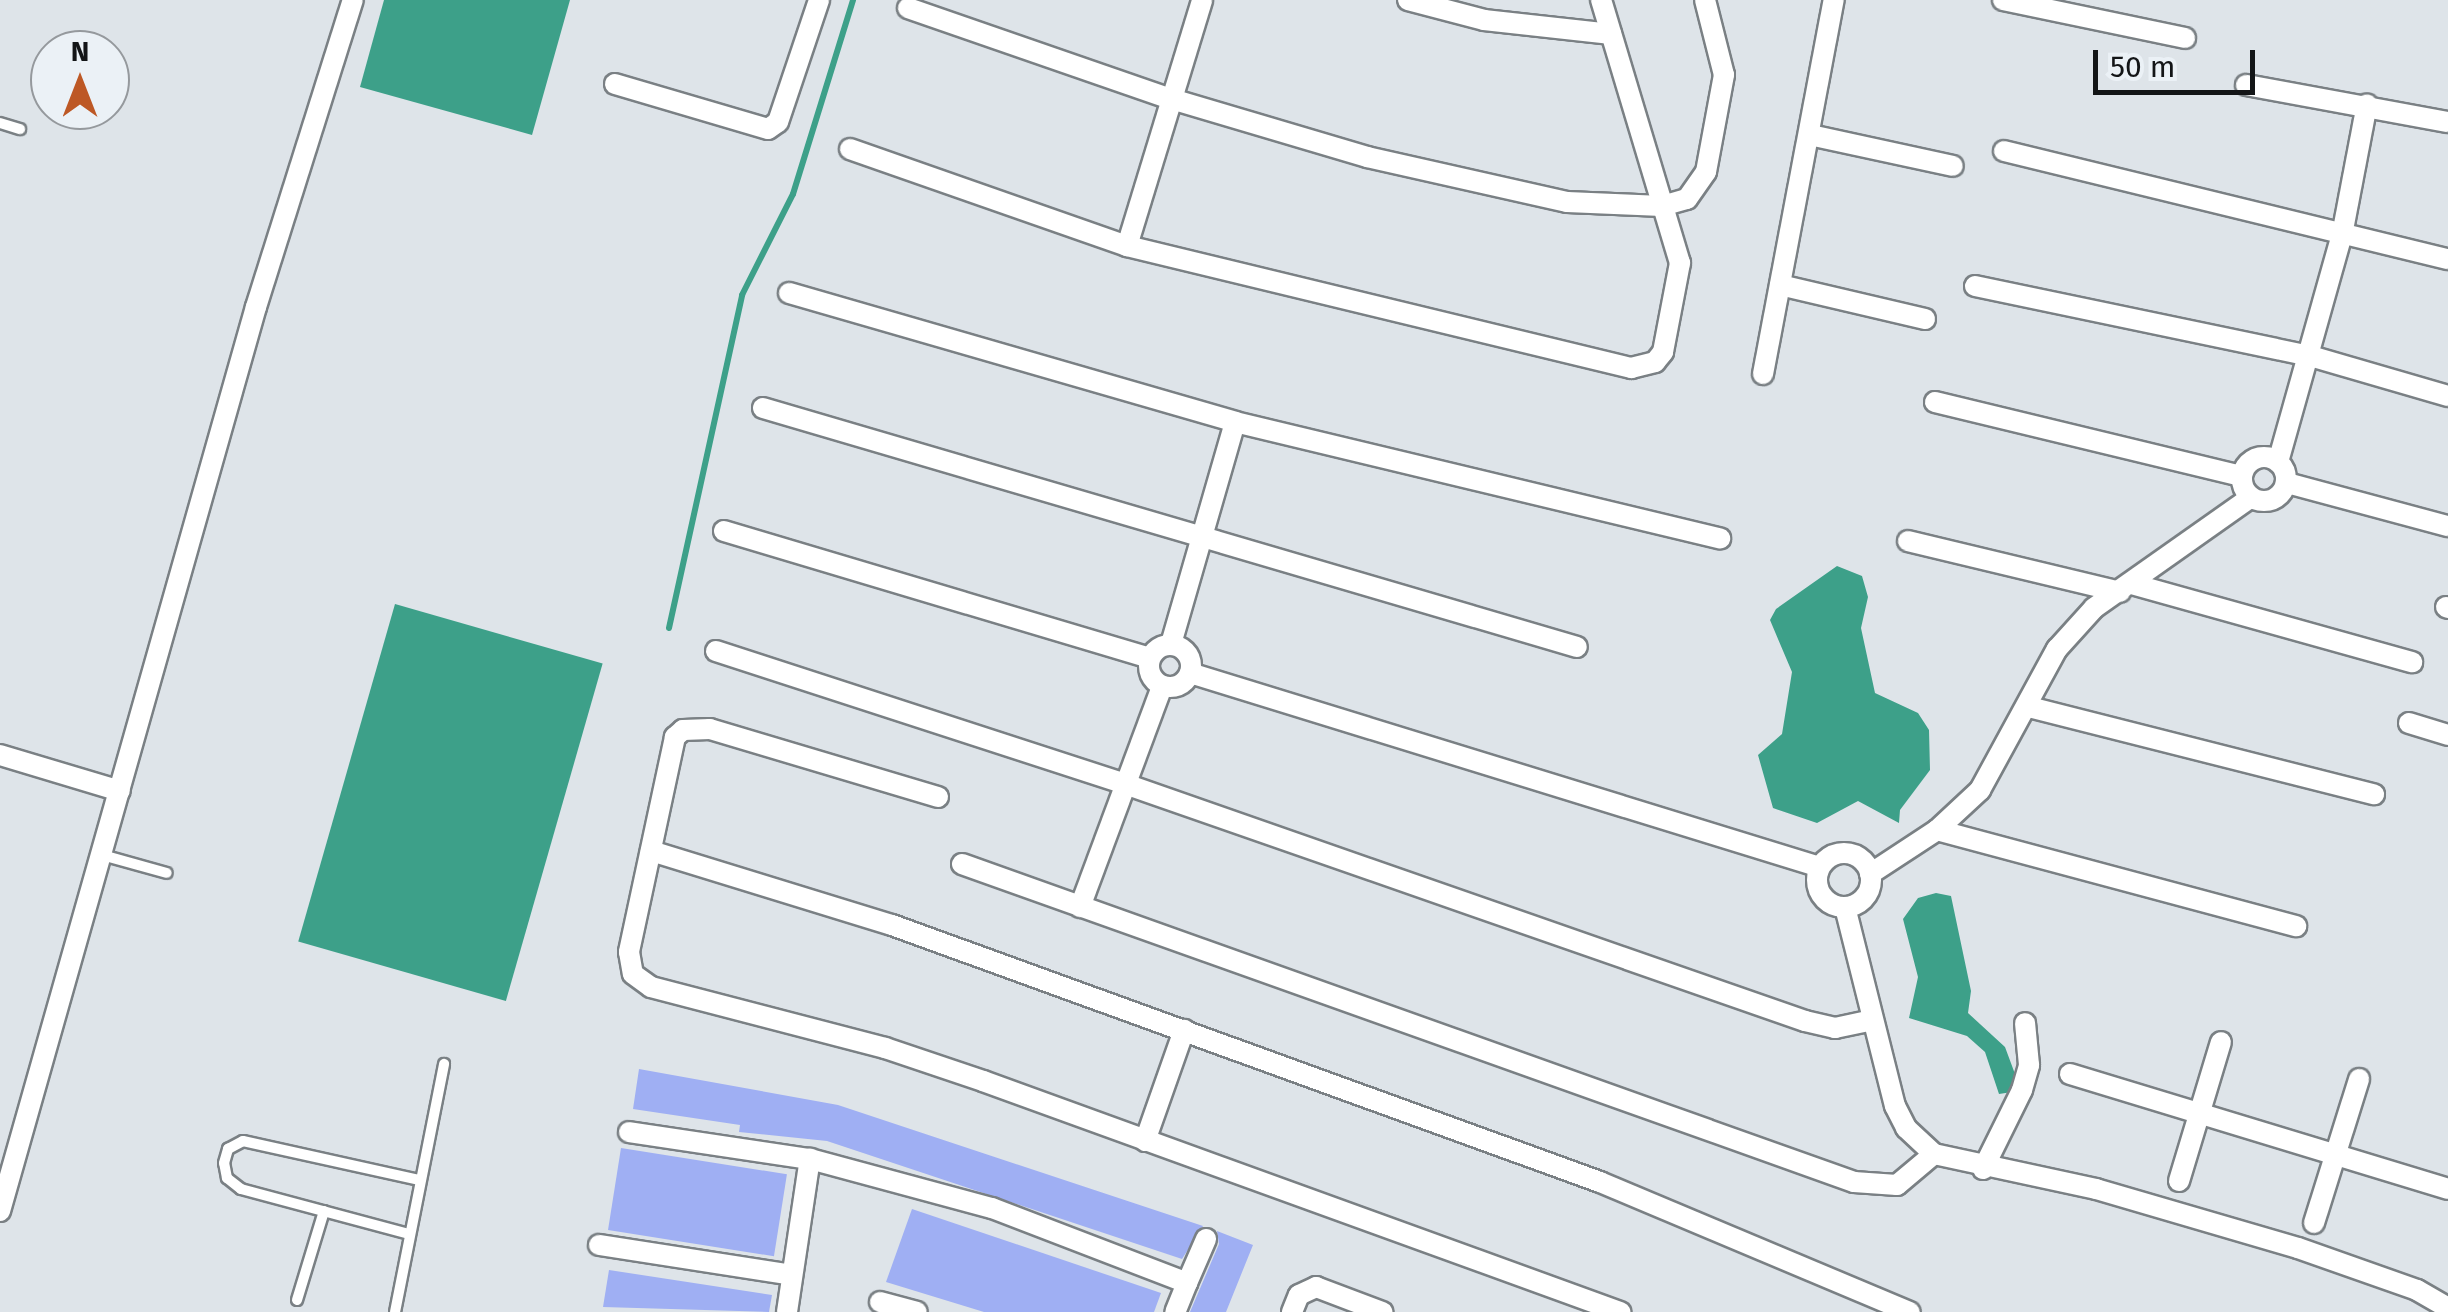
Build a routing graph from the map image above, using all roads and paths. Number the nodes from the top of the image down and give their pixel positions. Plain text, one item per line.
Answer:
1 (352, 0) edge
2 (820, 0) edge
3 (1202, 0) edge
4 (1408, 0) edge
5 (1601, 0) edge
6 (1705, 0) edge
7 (1834, 0) edge
8 (2004, 0) edge
9 (908, 8) dead end
10 (1611, 34) junction
11 (2185, 38) dead end
12 (616, 84) dead end
13 (2246, 85) dead end
14 (1168, 98) junction
15 (2367, 104) junction
16 (2448, 122) edge
17 (0, 123) edge
18 (20, 129) dead end
19 (1810, 135) junction
20 (850, 150) dead end
21 (2004, 151) dead end
22 (1952, 166) dead end
23 (1662, 206) junction
24 (2342, 235) junction
25 (1127, 246) junction
26 (2448, 259) edge
27 (1780, 285) junction
28 (1976, 286) dead end
29 (789, 293) dead end
30 (1925, 319) dead end
31 (2310, 356) junction
32 (1763, 374) dead end
33 (2448, 396) edge
34 (1935, 402) dead end
35 (763, 408) dead end
36 (1235, 422) junction
37 (2278, 462) junction
38 (2241, 476) junction
39 (2287, 483) junction
40 (2250, 498) junction
41 (2448, 526) edge
42 (724, 531) dead end
43 (1720, 538) dead end
44 (1908, 541) dead end
45 (1202, 542) junction
46 (2126, 588) junction
47 (1170, 644) junction
48 (1577, 647) dead end
49 (716, 651) dead end
50 (1150, 658) junction
51 (2412, 662) dead end
52 (1190, 673) junction
53 (1162, 686) junction
54 (2029, 707) junction
55 (2409, 723) dead end
56 (2448, 735) edge
57 (0, 755) edge
58 (1128, 786) junction
59 (120, 791) junction
60 (2374, 794) dead end
61 (938, 797) dead end
62 (1937, 830) junction
63 (651, 851) junction
64 (102, 855) junction
65 (962, 864) dead end
66 (1820, 867) junction
67 (166, 873) dead end
68 (1870, 874) junction
69 (1844, 907) junction
70 (1080, 908) junction
71 (2296, 926) dead end
72 (1872, 1020) junction
73 (2025, 1023) dead end
74 (1184, 1030) junction
75 (2221, 1042) dead end
76 (444, 1064) dead end
77 (2070, 1074) dead end
78 (2359, 1080) dead end
79 (2200, 1114) junction
80 (629, 1132) dead end
81 (1144, 1140) junction
82 (1934, 1154) junction
83 (7, 1156) edge
84 (2336, 1156) junction
85 (810, 1158) junction
86 (1983, 1170) junction
87 (419, 1180) junction
88 (2179, 1181) dead end
89 (2448, 1189) edge
90 (0, 1211) edge
91 (324, 1211) junction
92 (2314, 1223) dead end
93 (408, 1234) junction
94 (1206, 1239) dead end
95 (598, 1245) dead end
96 (792, 1275) junction
97 (1187, 1283) junction
98 (297, 1300) dead end
99 (880, 1302) dead end
100 (2448, 1308) edge
101 (395, 1312) edge
102 (787, 1312) edge
103 (916, 1312) edge
104 (1176, 1312) edge
105 (1292, 1312) edge
106 (1382, 1312) edge
107 (1620, 1312) edge
108 (1910, 1312) edge

1 - 59 street
2 - 12 street
3 - 14 street
4 - 10 street
5 - 10 street
6 - 23 street
7 - 19 street
8 - 11 street
9 - 14 street
10 - 23 street
13 - 15 street
14 - 23 street
14 - 25 street
15 - 16 street
15 - 24 street
17 - 18 lane
19 - 22 street
19 - 27 street
20 - 25 street
21 - 24 street
23 - 25 street
24 - 26 street
24 - 31 street
27 - 30 street
27 - 32 street
28 - 31 street
29 - 36 street
31 - 33 street
31 - 37 street
34 - 38 street
35 - 45 street
36 - 43 street
36 - 45 street
37 - 38 street
37 - 39 street
38 - 40 street
39 - 40 street
39 - 41 street
40 - 46 street
42 - 50 street
44 - 46 street
45 - 47 street
45 - 48 street
46 - 51 street
46 - 54 street
47 - 50 street
47 - 52 street
49 - 58 street
50 - 53 street
52 - 53 street
52 - 66 street
53 - 58 street
54 - 60 street
54 - 62 street
55 - 56 street
57 - 59 street
58 - 70 street
58 - 72 street
59 - 64 street
61 - 63 street
62 - 68 street
62 - 71 street
63 - 74 street
63 - 81 street
64 - 67 lane
64 - 83 street
65 - 70 street
66 - 68 street
66 - 69 street
68 - 69 street
69 - 72 street
70 - 82 street
72 - 82 street
73 - 86 street
74 - 81 street
74 - 108 street
75 - 79 street
76 - 87 lane
77 - 79 street
78 - 84 street
79 - 84 street
79 - 88 street
80 - 85 street
81 - 107 street
82 - 86 street
83 - 90 street
84 - 89 street
84 - 92 street
85 - 96 street
85 - 97 street
86 - 100 street
87 - 91 lane
87 - 93 lane
91 - 93 lane
91 - 98 lane
93 - 101 lane
94 - 97 street
95 - 96 street
96 - 102 street
97 - 104 street
99 - 103 street
105 - 106 street

